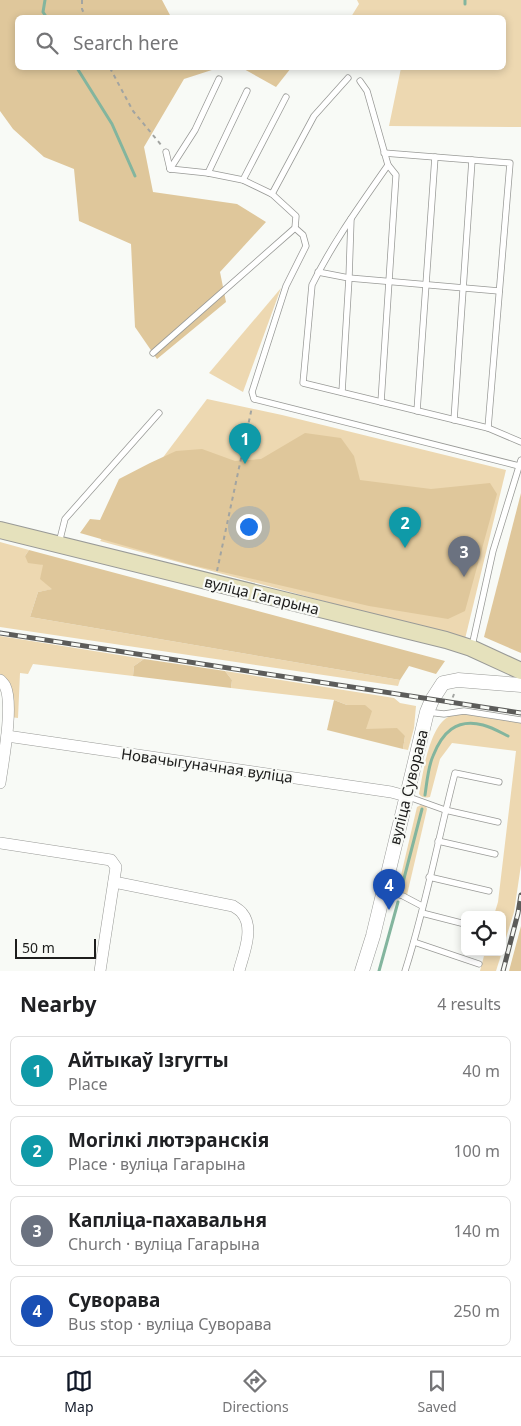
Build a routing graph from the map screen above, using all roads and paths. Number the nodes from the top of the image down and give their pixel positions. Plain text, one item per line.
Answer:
1 (82, 0) edge
2 (85, 15) edge
3 (111, 70) edge
4 (348, 78) dead end
5 (219, 79) dead end
6 (360, 80) dead end
7 (248, 91) dead end
8 (286, 97) dead end
9 (166, 152) joint
10 (384, 153) junction
11 (435, 157) junction
12 (472, 160) junction
13 (388, 165) junction
14 (170, 169) junction
15 (208, 173) junction
16 (243, 180) junction
17 (272, 194) junction
18 (351, 219) junction
19 (295, 228) junction
20 (318, 272) junction
21 (349, 278) junction
22 (389, 281) junction
23 (426, 284) junction
24 (463, 288) junction
25 (499, 291) junction
26 (153, 353) dead end
27 (342, 392) junction
28 (254, 399) junction
29 (381, 402) junction
30 (418, 411) junction
31 (159, 413) dead end
32 (454, 420) junction
33 (488, 428) junction
34 (521, 442) edge
35 (520, 463) edge
36 (0, 530) edge
37 (58, 545) junction
38 (218, 567) dead end
39 (471, 648) junction
40 (521, 671) edge
41 (0, 680) edge
42 (521, 685) edge
43 (427, 712) junction
44 (521, 720) edge
45 (7, 736) junction
46 (500, 782) dead end
47 (0, 783) edge
48 (406, 796) junction
49 (445, 810) junction
50 (498, 822) dead end
51 (438, 841) junction
52 (0, 843) edge
53 (495, 854) dead end
54 (429, 877) junction
55 (114, 882) junction
56 (384, 890) junction
57 (489, 891) dead end
58 (422, 906) junction
59 (422, 913) junction
60 (461, 923) edge
61 (414, 942) junction
62 (478, 964) dead end
63 (100, 971) edge
64 (239, 971) edge
65 (362, 971) edge
66 (405, 971) edge

1 - 2 path
3 - 9 path
4 - 17 lane
5 - 14 lane
6 - 10 lane
7 - 15 lane
8 - 16 lane
9 - 14 lane
10 - 11 lane
10 - 13 lane
11 - 12 lane
11 - 23 lane
12 - 24 lane
12 - 25 lane
13 - 18 lane
13 - 22 lane
14 - 15 lane
15 - 16 lane
16 - 17 lane
17 - 19 lane
18 - 20 lane
18 - 21 lane
19 - 26 lane
19 - 28 lane
20 - 21 lane
20 - 27 lane
21 - 22 lane
21 - 27 lane
22 - 23 lane
22 - 29 lane
23 - 24 lane
23 - 30 lane
24 - 25 lane
24 - 32 lane
25 - 33 lane
27 - 29 lane
28 - 35 lane
28 - 38 path
29 - 30 lane
30 - 32 lane
31 - 37 lane
32 - 33 lane
33 - 34 lane
35 - 39 lane
36 - 37 main road, вуліца Гагарына
37 - 39 main road, вуліца Гагарына
39 - 40 main road, вуліца Гагарына
41 - 45 street
42 - 43 street, вуліца Суворава
43 - 44 lane
43 - 48 street, вуліца Суворава
45 - 47 street
45 - 48 street, Новачыгуначная вуліца
46 - 49 lane
48 - 49 lane
48 - 56 street, вуліца Суворава
49 - 50 lane
49 - 51 lane
51 - 53 lane
51 - 54 lane
52 - 55 street
54 - 57 lane
54 - 58 lane
55 - 63 street
55 - 64 street
56 - 58 lane
56 - 65 street, вуліца Суворава
58 - 59 lane
59 - 60 lane
59 - 61 lane
61 - 62 lane
61 - 66 lane

